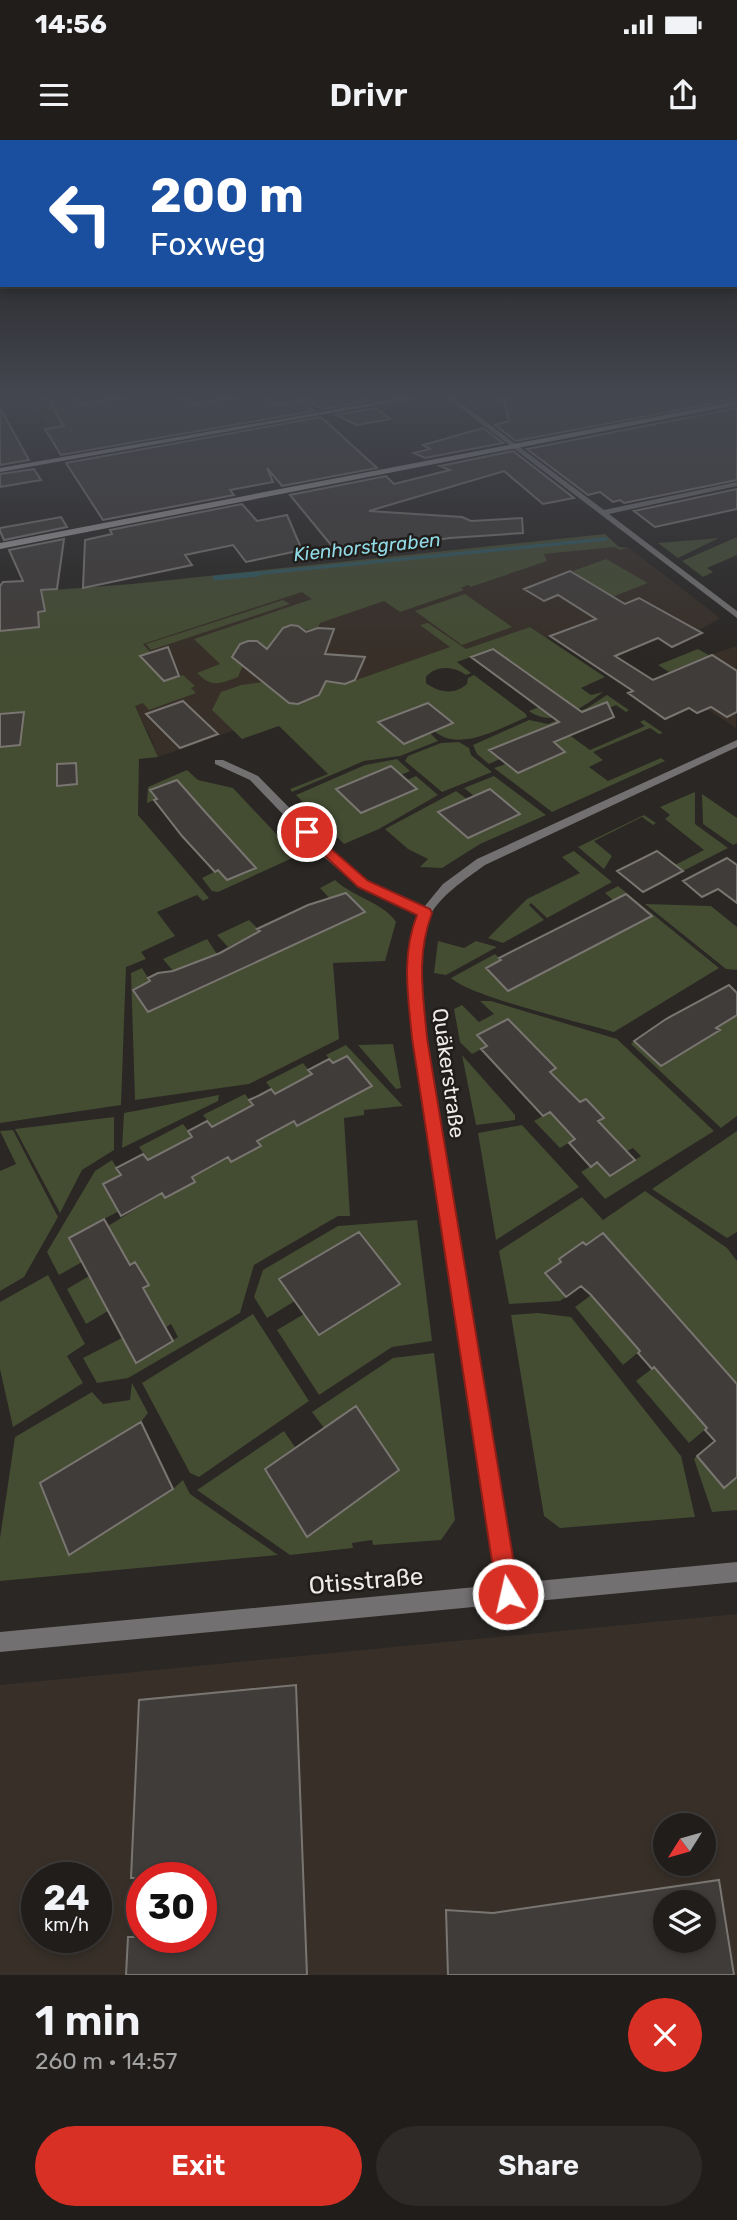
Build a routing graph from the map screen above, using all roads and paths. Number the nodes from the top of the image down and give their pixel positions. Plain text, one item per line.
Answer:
1 (326, 483) edge
2 (562, 483) edge
3 (737, 484) edge
4 (602, 513) junction
5 (0, 546) edge
6 (737, 615) edge
7 (737, 743) edge
8 (219, 762) dead end
9 (425, 913) junction
10 (737, 1572) edge
11 (508, 1594) junction
12 (0, 1642) edge

1 - 5 main road
2 - 4 street
3 - 4 street
4 - 6 street
7 - 9 street, Quäkerstraße
8 - 9 street
9 - 11 street, Quäkerstraße
10 - 11 street, Otisstraße
11 - 12 street, Otisstraße

